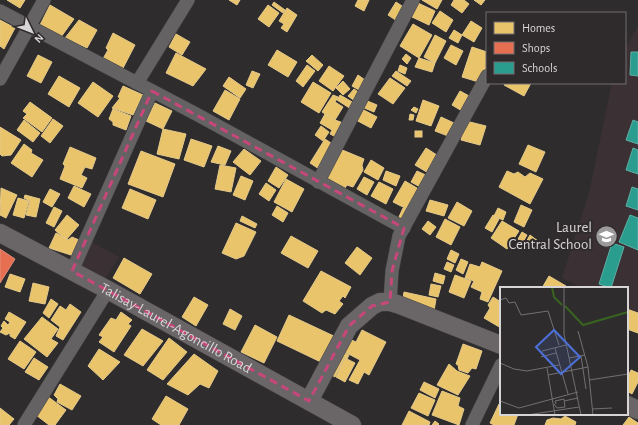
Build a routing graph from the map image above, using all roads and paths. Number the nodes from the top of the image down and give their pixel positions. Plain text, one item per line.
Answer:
1 (44, 0) edge
2 (188, 0) edge
3 (413, 0) edge
4 (0, 11) edge
5 (30, 27) junction
6 (486, 78) edge
7 (0, 79) edge
8 (137, 83) junction
9 (152, 91) junction
10 (318, 182) junction
11 (404, 228) junction
12 (0, 233) edge
13 (72, 271) junction
14 (108, 290) junction
15 (390, 302) junction
16 (500, 345) edge
17 (500, 367) edge
18 (309, 401) junction
19 (628, 405) edge
20 (638, 410) edge
21 (24, 425) edge
22 (352, 425) edge
23 (472, 425) edge

1 - 5 street
2 - 8 street
3 - 10 street
4 - 5 street
5 - 7 street
5 - 8 street
6 - 11 street
8 - 9 street
9 - 10 street
9 - 13 street
10 - 11 street
11 - 15 street
12 - 13 main road, Talisay-Laurel-Agoncillo Road
13 - 14 main road, Talisay-Laurel-Agoncillo Road
14 - 18 main road, Talisay-Laurel-Agoncillo Road
14 - 21 street
15 - 16 main road
15 - 18 main road
17 - 23 street
18 - 22 main road, Talisay-Laurel-Agoncillo Road
19 - 20 main road

